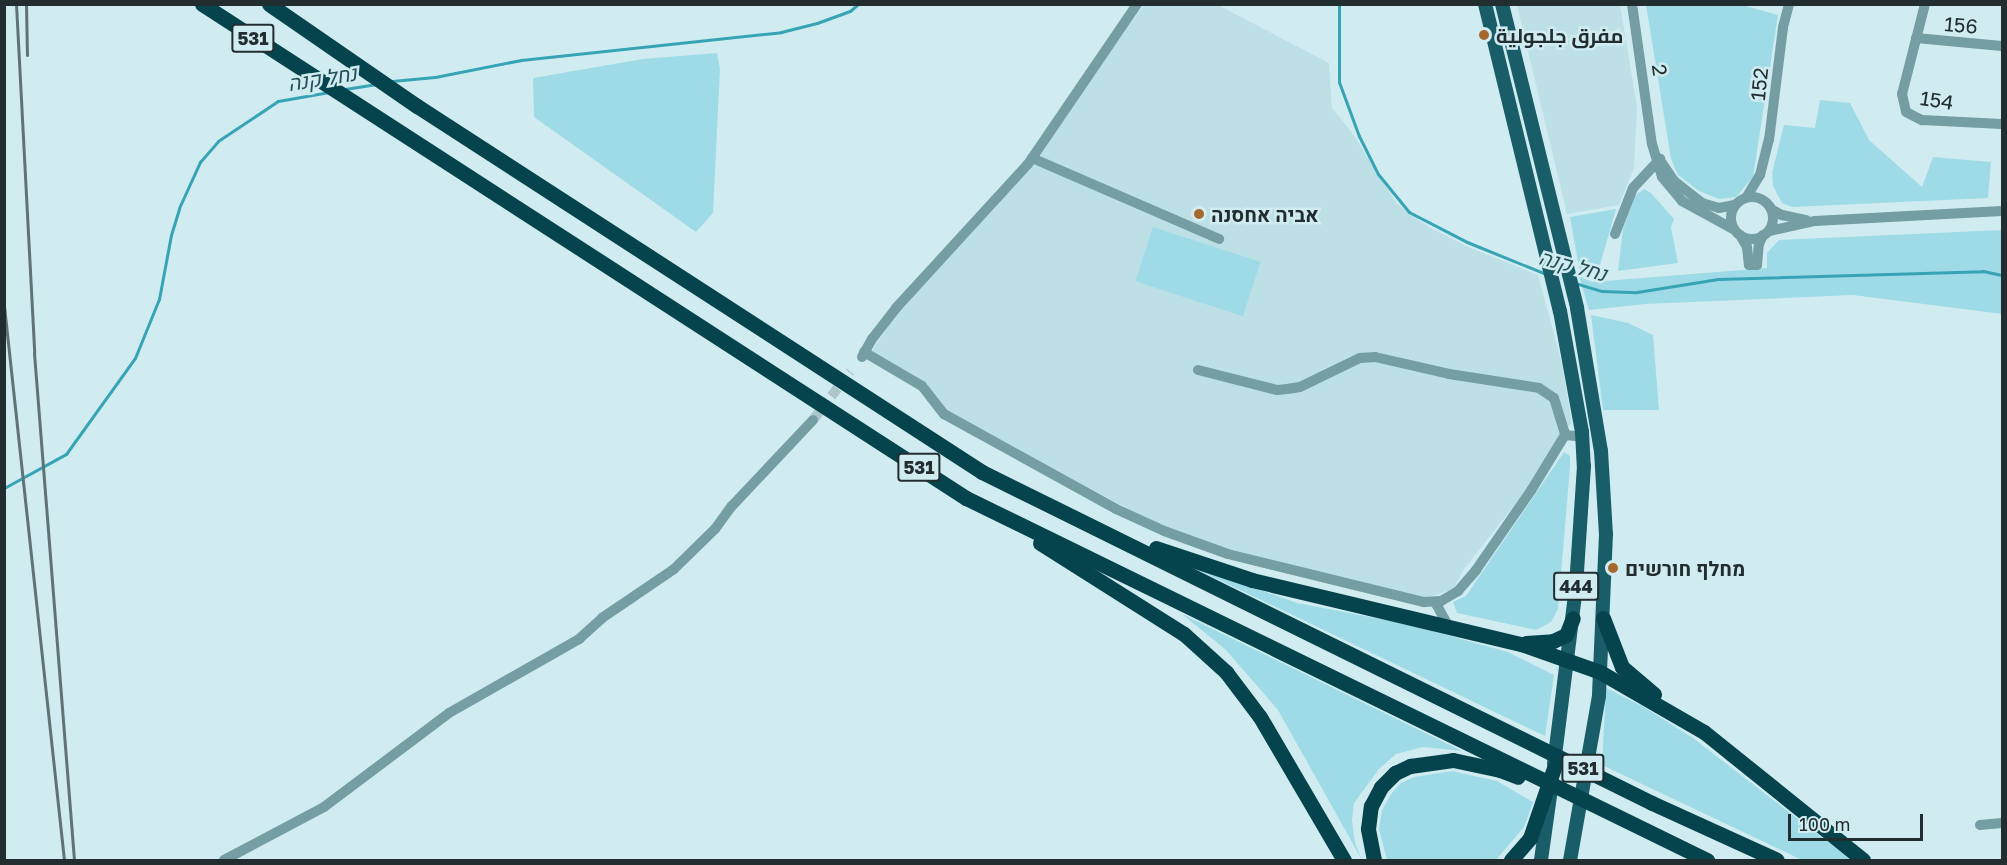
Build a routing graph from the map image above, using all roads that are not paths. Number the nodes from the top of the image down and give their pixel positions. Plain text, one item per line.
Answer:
1 (202, 4) edge
2 (269, 4) edge
3 (1137, 4) edge
4 (1485, 4) edge
5 (1632, 4) edge
6 (1789, 4) edge
7 (1925, 4) edge
8 (1503, 7) edge
9 (1916, 39) junction
10 (2002, 46) edge
11 (2002, 124) edge
12 (1032, 158) junction
13 (1658, 160) junction
14 (1762, 168) junction
15 (1746, 198) junction
16 (1736, 205) junction
17 (1769, 205) junction
18 (2002, 211) edge
19 (1815, 221) junction
20 (1737, 232) junction
21 (1766, 233) junction
22 (1615, 234) dead end
23 (1219, 239) dead end
24 (1198, 370) dead end
25 (813, 420) tunnel mouth
26 (1564, 435) junction
27 (1582, 437) junction
28 (982, 472) junction
29 (966, 498) junction
30 (1435, 602) junction
31 (1572, 618) junction
32 (1603, 618) junction
33 (1448, 626) junction
34 (1521, 644) junction
35 (1568, 660) junction
36 (1600, 672) junction
37 (1704, 732) junction
38 (1501, 764) junction
39 (1554, 768) junction
40 (2002, 823) edge
41 (1980, 825) dead end
42 (1375, 857) edge
43 (224, 861) edge
44 (1344, 861) edge
45 (1511, 861) edge
46 (1541, 861) edge
47 (1570, 861) edge
48 (1707, 861) edge
49 (1777, 861) edge
50 (1863, 861) edge

1 - 29 highway, 531
2 - 28 highway, 531
3 - 12 street
4 - 27 main road, 444
5 - 13 street, 2
6 - 14 street, 152
7 - 9 street, 154
8 - 32 main road, 444
9 - 10 street, 156
9 - 11 street, 154
12 - 23 street
12 - 30 street
13 - 16 street, 2
13 - 20 street, 2
13 - 22 street
14 - 15 street, 152
14 - 17 street, 152
15 - 16 street
15 - 17 street
16 - 20 street
17 - 19 street
17 - 21 street
18 - 19 street
19 - 21 street
20 - 21 street
20 - 21 street
24 - 26 street
25 - 43 street
26 - 27 street
26 - 30 street
27 - 31 main road, 444
28 - 33 highway
28 - 49 highway, 531
29 - 38 highway, 531
29 - 44 highway
30 - 33 street
31 - 34 highway
31 - 35 main road, 444
32 - 36 main road, 444
32 - 37 highway
33 - 34 highway
34 - 35 highway
35 - 36 highway
35 - 39 main road, 444
36 - 37 highway
36 - 47 main road, 444
37 - 50 highway
38 - 42 highway
38 - 48 highway, 531
39 - 45 highway
39 - 46 main road, 444
40 - 41 street

